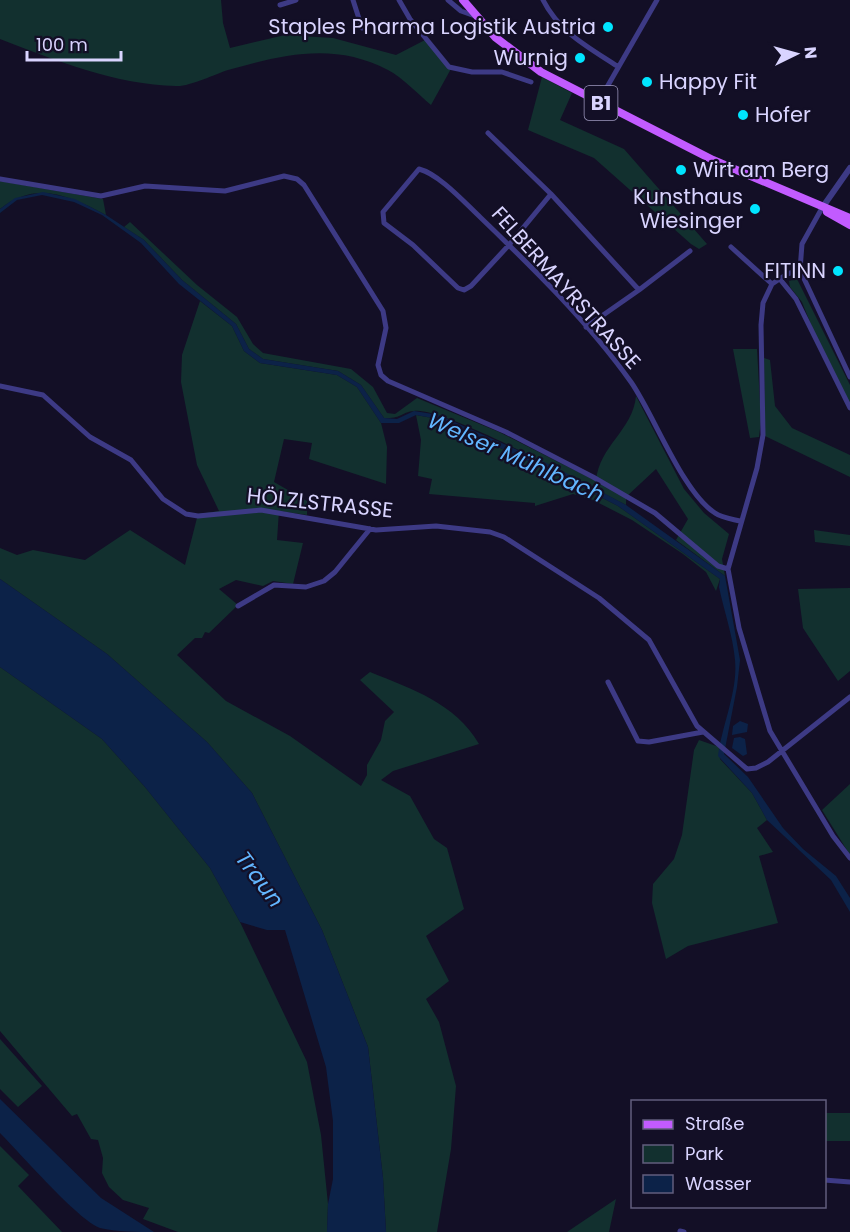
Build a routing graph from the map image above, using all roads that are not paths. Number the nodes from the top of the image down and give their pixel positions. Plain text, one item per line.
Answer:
1 (296, 0) edge
2 (353, 0) edge
3 (399, 0) edge
4 (448, 0) edge
5 (463, 0) edge
6 (543, 0) edge
7 (657, 0) edge
8 (280, 5) dead end
9 (475, 16) junction
10 (362, 28) dead end
11 (617, 66) junction
12 (531, 82) dead end
13 (599, 101) junction
14 (488, 133) dead end
15 (850, 168) edge
16 (0, 179) edge
17 (550, 194) junction
18 (822, 208) junction
19 (850, 218) edge
20 (850, 225) edge
21 (509, 245) junction
22 (731, 247) dead end
23 (690, 250) dead end
24 (800, 270) junction
25 (779, 278) junction
26 (772, 284) junction
27 (639, 290) junction
28 (586, 327) junction
29 (850, 377) edge
30 (0, 386) edge
31 (850, 408) edge
32 (740, 521) junction
33 (370, 529) junction
34 (728, 569) junction
35 (238, 606) dead end
36 (608, 682) dead end
37 (850, 697) edge
38 (703, 732) junction
39 (782, 752) junction
40 (850, 858) edge
41 (826, 1180) edge
42 (850, 1182) edge

1 - 8 street
2 - 10 street
3 - 12 street
4 - 9 street
5 - 9 main road, B1
6 - 11 street
7 - 11 street
9 - 13 main road, B1
11 - 13 street
13 - 18 main road, B1
14 - 17 street
15 - 18 street
16 - 34 street
17 - 21 street
17 - 27 street
18 - 19 main road, B1
18 - 20 main road, B1
18 - 24 street
21 - 21 street, FELBERMAYRSTRASSE
21 - 28 street, FELBERMAYRSTRASSE
22 - 26 street
23 - 27 street
24 - 25 street
24 - 29 street
25 - 26 street
25 - 31 street
26 - 32 street
27 - 28 street
28 - 32 street, FELBERMAYRSTRASSE
30 - 33 street, HÖLZLSTRASSE
32 - 34 street
33 - 35 street
33 - 38 street, HÖLZLSTRASSE
34 - 39 street
36 - 38 street
37 - 39 street
38 - 39 street, HÖLZLSTRASSE
39 - 40 street
41 - 42 street

